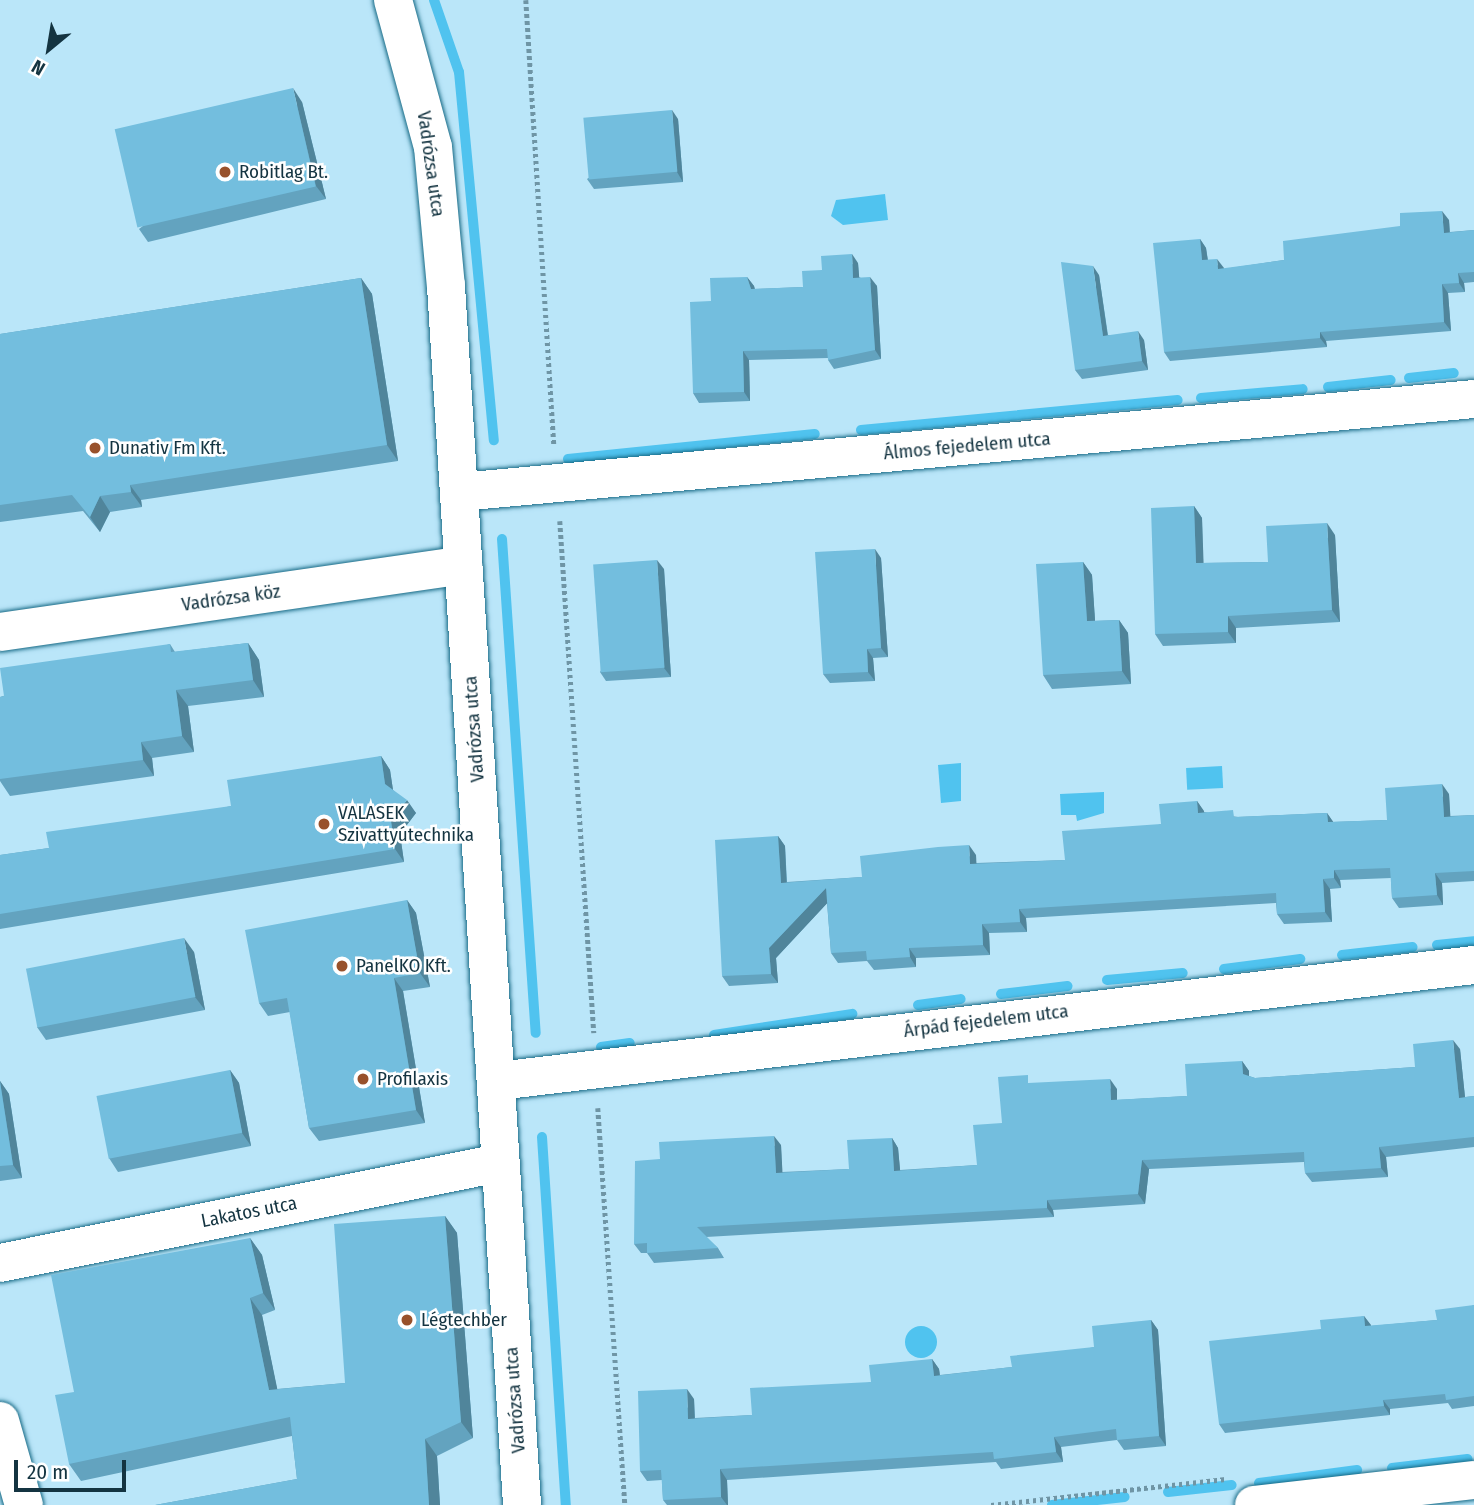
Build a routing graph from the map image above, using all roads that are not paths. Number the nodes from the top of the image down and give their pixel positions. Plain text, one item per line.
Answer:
1 (393, 0) edge
2 (1474, 399) edge
3 (460, 492) junction
4 (463, 565) junction
5 (0, 632) edge
6 (1474, 965) edge
7 (498, 1081) junction
8 (499, 1163) junction
9 (0, 1263) edge
10 (0, 1421) edge
11 (1474, 1480) edge
12 (24, 1505) edge
13 (522, 1505) edge
14 (1254, 1505) edge

1 - 3 street, Vadrózsa utca
2 - 3 street, Álmos fejedelem utca
3 - 4 street, Vadrózsa utca
4 - 5 street, Vadrózsa köz
4 - 7 street, Vadrózsa utca
6 - 7 street, Árpád fejedelem utca
7 - 8 street, Vadrózsa utca
8 - 9 street, Lakatos utca
8 - 13 street, Vadrózsa utca
10 - 12 street
11 - 14 street

